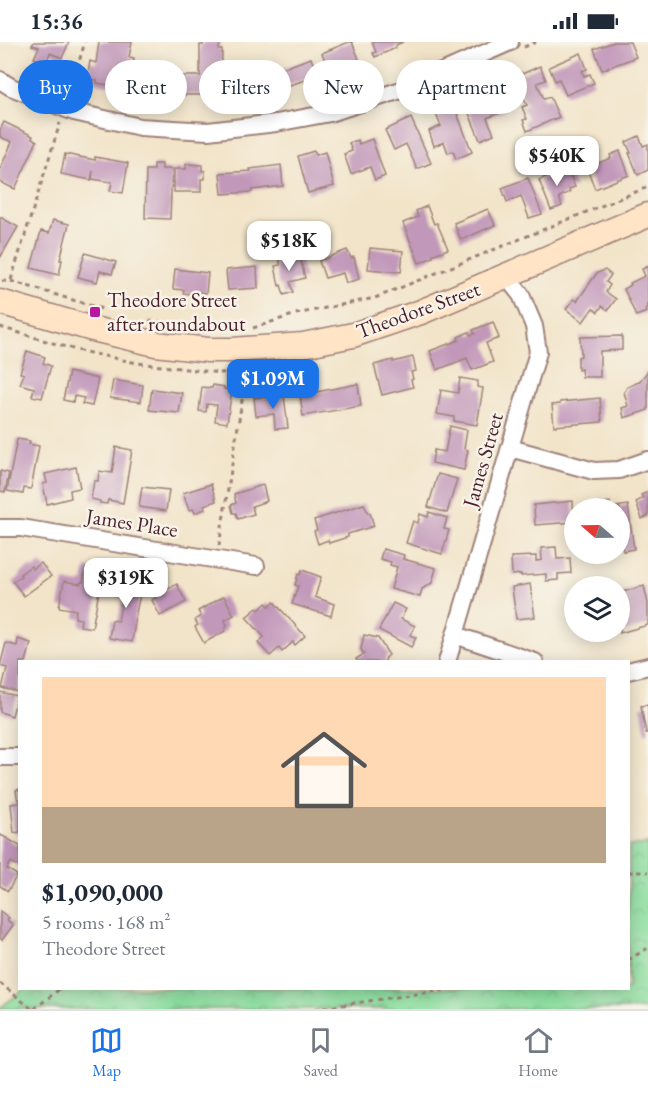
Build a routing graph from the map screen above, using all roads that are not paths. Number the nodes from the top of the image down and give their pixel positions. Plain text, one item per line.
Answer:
1 (510, 42) edge
2 (0, 80) edge
3 (648, 215) edge
4 (506, 276) junction
5 (6, 292) edge
6 (510, 448) junction
7 (648, 460) edge
8 (0, 528) edge
9 (256, 566) dead end
10 (455, 635) junction
11 (448, 660) edge
12 (529, 660) edge
13 (648, 666) edge
14 (630, 670) edge
15 (18, 756) edge
16 (0, 757) edge

1 - 2 street
3 - 4 main road, Theodore Street
4 - 5 main road, Theodore Street
4 - 6 street, James Street
6 - 7 street
6 - 10 street, James Street
8 - 9 street, James Place
10 - 11 street, James Street
10 - 12 street
13 - 14 street
15 - 16 street

